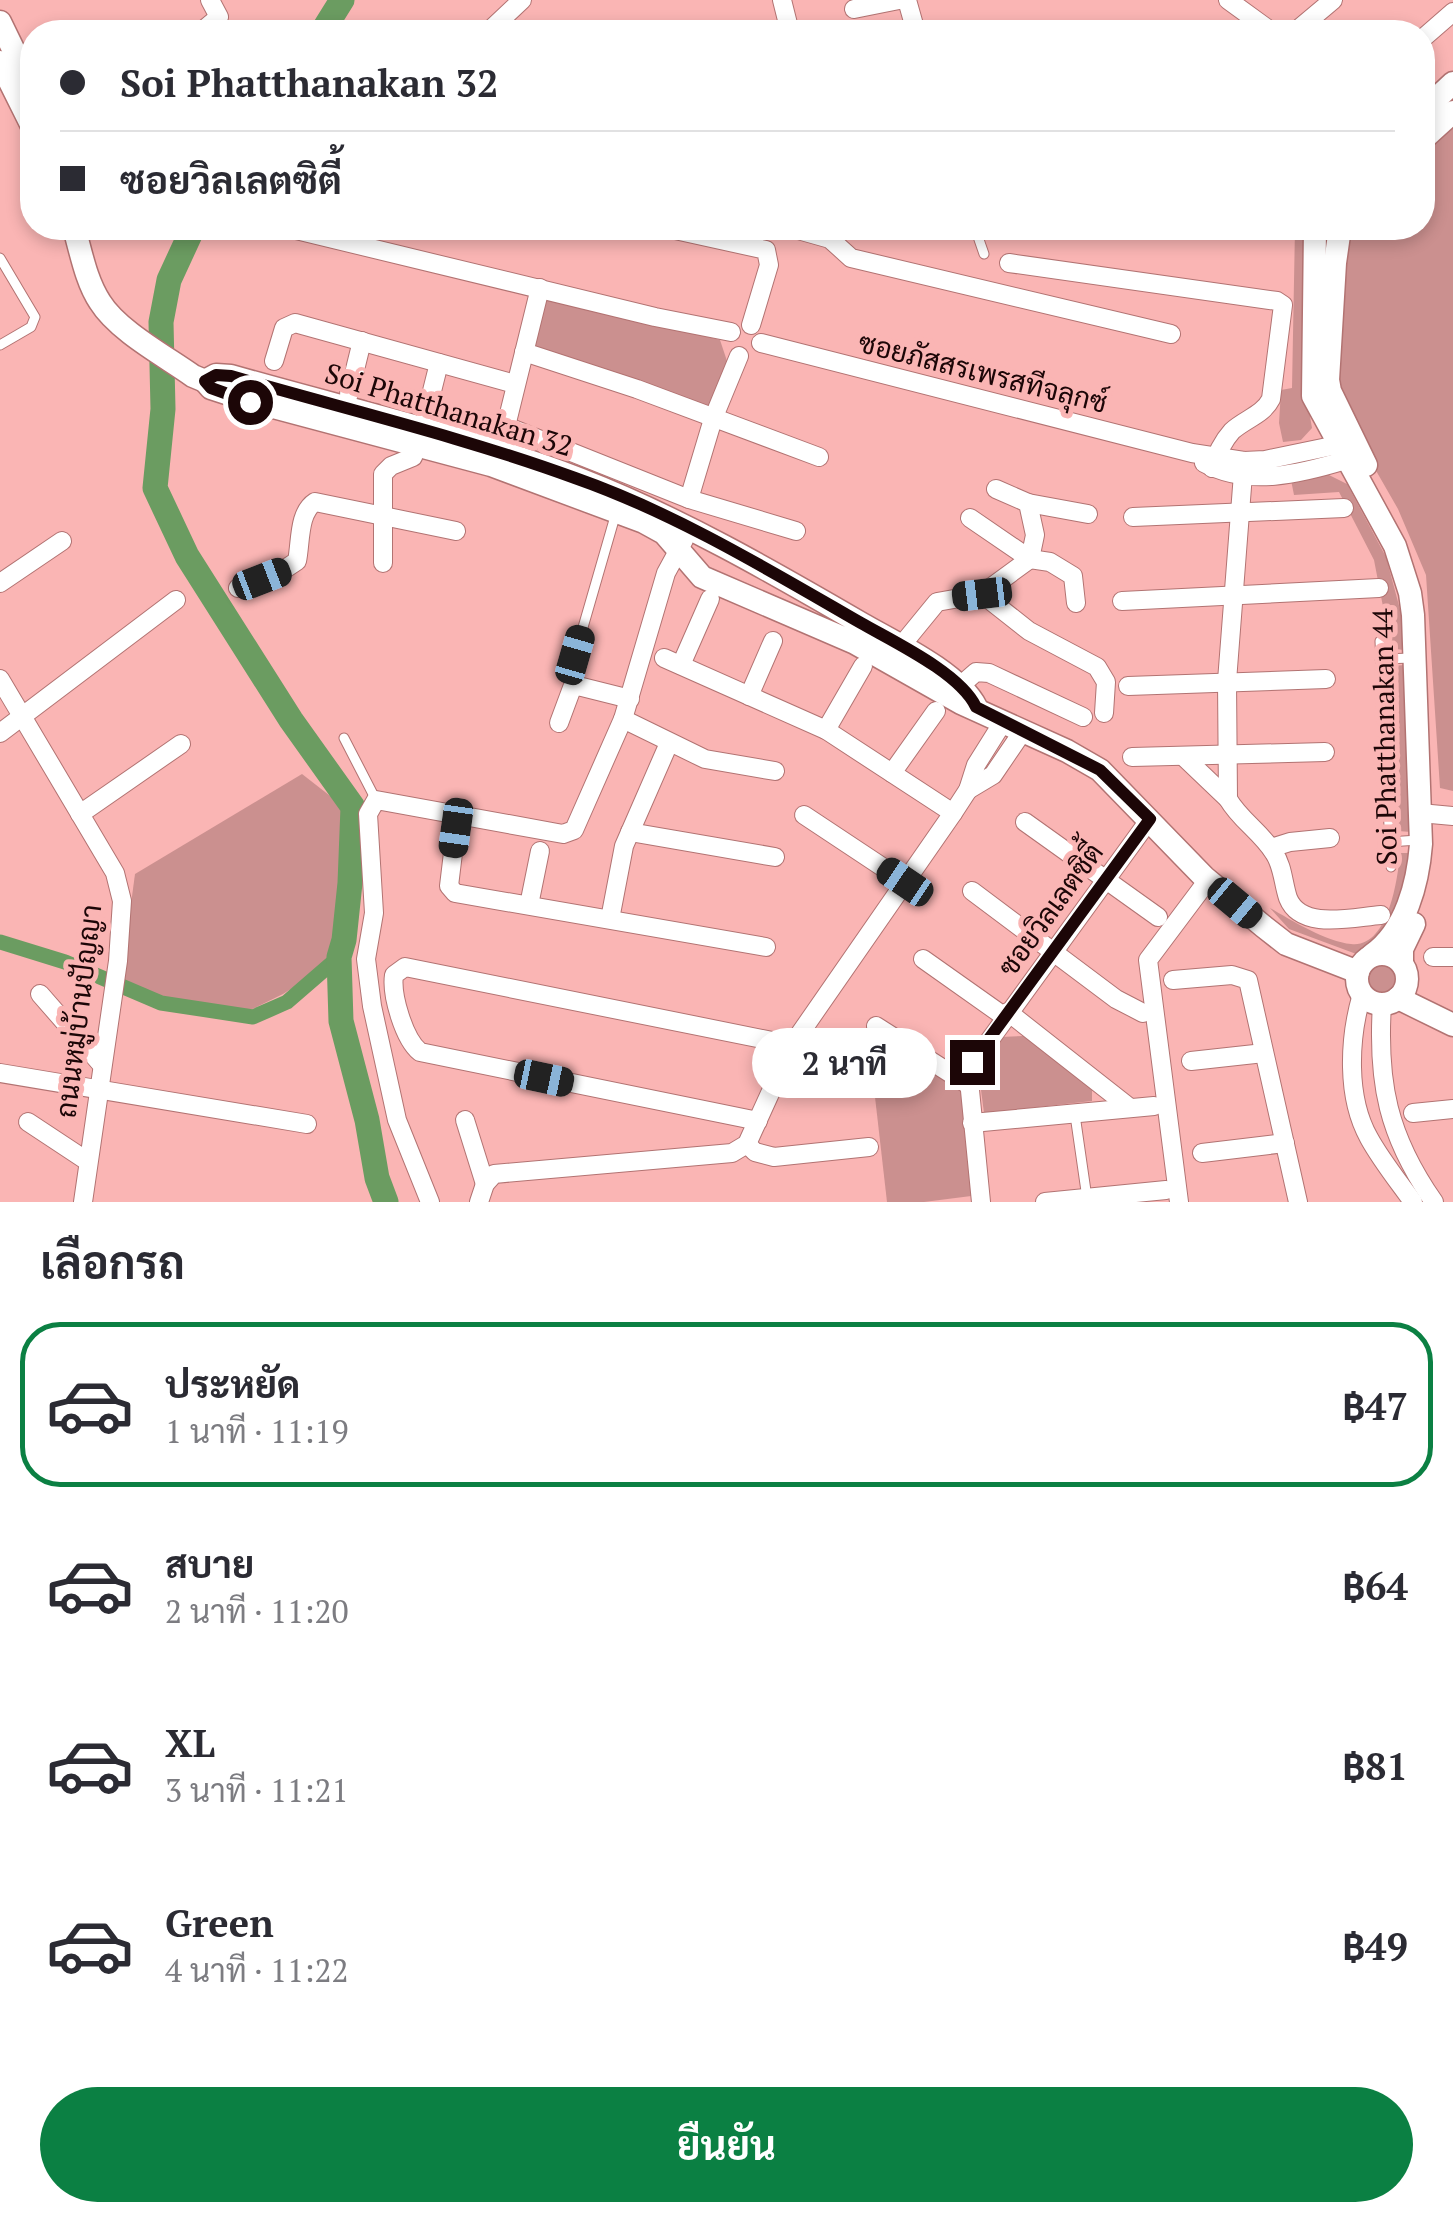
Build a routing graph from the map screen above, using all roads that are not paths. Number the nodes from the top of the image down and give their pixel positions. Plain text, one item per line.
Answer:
1 (522, 0) edge
2 (903, 0) edge
3 (1228, 0) edge
4 (1334, 0) edge
5 (854, 9) dead end
6 (501, 20) edge
7 (1256, 20) edge
8 (1310, 20) edge
9 (0, 22) edge
10 (0, 62) edge
11 (20, 63) edge
12 (20, 102) edge
13 (78, 240) edge
14 (338, 240) edge
15 (721, 240) edge
16 (839, 240) edge
17 (979, 240) edge
18 (1315, 240) edge
19 (1338, 240) edge
20 (984, 254) dead end
21 (0, 258) edge
22 (1009, 263) dead end
23 (540, 288) junction
24 (751, 325) junction
25 (731, 332) junction
26 (1171, 334) dead end
27 (362, 341) junction
28 (761, 343) junction
29 (0, 344) edge
30 (524, 352) junction
31 (739, 356) junction
32 (274, 361) dead end
33 (439, 363) junction
34 (199, 378) junction
35 (515, 384) junction
36 (350, 394) dead end
37 (426, 415) dead end
38 (713, 419) junction
39 (418, 445) junction
40 (1349, 450) junction
41 (819, 456) dead end
42 (1214, 462) junction
43 (1243, 468) junction
44 (996, 489) dead end
45 (689, 499) junction
46 (1028, 504) junction
47 (1344, 508) dead end
48 (616, 511) junction
49 (1240, 513) junction
50 (1088, 514) dead end
51 (381, 516) junction
52 (970, 518) dead end
53 (1133, 518) dead end
54 (456, 531) dead end
55 (796, 531) dead end
56 (684, 540) junction
57 (62, 541) dead end
58 (1030, 559) junction
59 (383, 563) dead end
60 (0, 582) edge
61 (238, 588) dead end
62 (1379, 588) dead end
63 (982, 594) junction
64 (1234, 595) junction
65 (710, 599) dead end
66 (176, 600) dead end
67 (1122, 601) dead end
68 (1076, 603) dead end
69 (1380, 641) dead end
70 (774, 642) dead end
71 (901, 646) junction
72 (575, 655) dead end
73 (1413, 658) junction
74 (1380, 659) junction
75 (863, 666) dead end
76 (0, 679) edge
77 (1326, 679) dead end
78 (1227, 681) junction
79 (960, 686) junction
80 (1128, 686) dead end
81 (748, 696) junction
82 (630, 699) junction
83 (976, 707) junction
84 (936, 711) dead end
85 (1104, 713) dead end
86 (22, 716) junction
87 (1083, 716) dead end
88 (623, 719) junction
89 (559, 722) dead end
90 (1013, 727) junction
91 (826, 730) junction
92 (0, 733) edge
93 (344, 738) dead end
94 (669, 743) junction
95 (182, 744) dead end
96 (1325, 752) dead end
97 (1228, 755) junction
98 (1184, 757) junction
99 (1132, 758) dead end
100 (775, 772) dead end
101 (892, 773) junction
102 (1228, 799) junction
103 (376, 800) junction
104 (953, 813) junction
105 (80, 814) junction
106 (804, 815) dead end
107 (1436, 815) edge
108 (1150, 819) junction
109 (1025, 822) dead end
110 (456, 828) dead end
111 (630, 832) junction
112 (1330, 838) dead end
113 (1421, 840) junction
114 (1389, 842) junction
115 (1271, 848) junction
116 (540, 851) dead end
117 (775, 857) dead end
118 (1390, 868) dead end
119 (1106, 880) junction
120 (1208, 880) junction
121 (905, 882) junction
122 (972, 891) dead end
123 (528, 905) junction
124 (1381, 915) dead end
125 (1158, 917) dead end
126 (610, 919) junction
127 (766, 947) dead end
128 (1054, 950) junction
129 (1432, 957) dead end
130 (1453, 957) edge
131 (922, 960) dead end
132 (1402, 963) junction
133 (1173, 980) dead end
134 (1374, 985) junction
135 (40, 994) dead end
136 (1143, 1013) dead end
137 (1007, 1014) junction
138 (1453, 1025) edge
139 (876, 1026) dead end
140 (792, 1045) junction
141 (1264, 1053) junction
142 (1190, 1061) dead end
143 (102, 1064) junction
144 (783, 1064) junction
145 (847, 1072) dead end
146 (0, 1073) edge
147 (1381, 1077) junction
148 (1352, 1079) junction
149 (967, 1084) junction
150 (98, 1089) junction
151 (1154, 1106) dead end
152 (1129, 1107) junction
153 (1453, 1109) edge
154 (1075, 1112) junction
155 (1413, 1113) dead end
156 (465, 1120) dead end
157 (758, 1121) junction
158 (28, 1122) dead end
159 (972, 1123) junction
160 (307, 1124) dead end
161 (1284, 1143) junction
162 (747, 1144) junction
163 (870, 1147) dead end
164 (1404, 1149) junction
165 (1202, 1153) dead end
166 (1382, 1158) junction
167 (87, 1162) junction
168 (482, 1193) edge
169 (1172, 1196) edge
170 (1087, 1200) edge
171 (1431, 1201) edge
172 (82, 1202) edge
173 (430, 1202) edge
174 (981, 1202) edge
175 (1045, 1202) edge
176 (1298, 1202) edge
177 (1413, 1202) edge

1 - 6 street
2 - 5 street
3 - 7 street
4 - 8 street
9 - 11 street
10 - 12 street
13 - 34 street, Soi Phatthanakan 32
14 - 23 street
15 - 24 street
16 - 26 street
17 - 20 lane
18 - 40 street, Soi Phatthanakan 44
19 - 40 street, Soi Phatthanakan 44
21 - 29 lane
22 - 42 street
23 - 25 street
23 - 30 street
24 - 25 street
24 - 28 street
25 - 31 street
27 - 32 street
27 - 33 street
27 - 36 street
28 - 31 street
28 - 42 street, ซอยภัสสรเพรสทีจลุกซ์
30 - 35 street
30 - 38 street
31 - 38 street
33 - 35 street
33 - 37 street
34 - 39 street, Soi Phatthanakan 32
34 - 56 street, Soi Phatthanakan 32
35 - 45 street
38 - 41 street
38 - 45 street
39 - 48 street, Soi Phatthanakan 32
39 - 51 street
40 - 43 street, ซอยภัสสรเพรสทีจลุกซ์
40 - 73 street, Soi Phatthanakan 44
40 - 107 street, Soi Phatthanakan 44
42 - 43 street, ซอยภัสสรเพรสทีจลุกซ์
43 - 49 street
44 - 46 street
45 - 55 street
46 - 50 street
46 - 58 street
47 - 49 street
48 - 56 street, Soi Phatthanakan 32
48 - 72 lane
49 - 53 street
49 - 64 street
51 - 54 street
51 - 59 street
51 - 61 street
52 - 58 street
56 - 71 street, Soi Phatthanakan 32
56 - 82 street
56 - 83 street, Soi Phatthanakan 32
57 - 60 street
58 - 63 street
58 - 68 street
62 - 64 street
63 - 71 street
63 - 85 street
64 - 67 street
64 - 78 street
65 - 81 street
66 - 86 street
69 - 74 lane
70 - 81 street
71 - 79 street, Soi Phatthanakan 32
73 - 74 lane
73 - 107 street, Soi Phatthanakan 44
74 - 114 lane
75 - 91 street
76 - 86 street, ถนนหมู่บ้านปัญญา
77 - 78 street
78 - 80 street
78 - 97 street
79 - 83 street, Soi Phatthanakan 32
79 - 87 street
81 - 91 street
82 - 88 street
82 - 89 street
83 - 90 street, Soi Phatthanakan 32
84 - 101 street
86 - 92 street
86 - 105 street, ถนนหมู่บ้านปัญญา
88 - 94 street
88 - 103 street
90 - 104 street
90 - 108 street, Soi Phatthanakan 32
91 - 101 street
93 - 103 lane
94 - 100 street
94 - 111 street
95 - 105 street
96 - 97 street
97 - 98 street
97 - 102 street
98 - 99 street
98 - 102 street
101 - 104 street
102 - 115 street
103 - 173 street
104 - 121 street
105 - 143 street, ถนนหมู่บ้านปัญญา
106 - 121 street
107 - 113 street, Soi Phatthanakan 44
107 - 132 street, Soi Phatthanakan 44
108 - 119 street, ซอยวิลเลตซิตี้
108 - 120 street, Soi Phatthanakan 32
109 - 119 street
110 - 123 street
111 - 117 street
111 - 126 street
112 - 115 street
113 - 114 lane
113 - 134 street, Soi Phatthanakan 44
114 - 118 lane
115 - 124 street
116 - 123 street
119 - 125 street
119 - 128 street, ซอยวิลเลตซิตี้
120 - 134 street, Soi Phatthanakan 32
120 - 169 street
121 - 140 street
122 - 128 street
123 - 126 street
126 - 127 street
128 - 136 street
128 - 137 street, ซอยวิลเลตซิตี้
129 - 130 street
131 - 137 street
132 - 134 street
132 - 134 street, Soi Phatthanakan 44
133 - 141 street
134 - 138 street, Soi Phatthanakan 32
134 - 147 street
134 - 148 street
135 - 143 street
137 - 149 street, ซอยวิลเลตซิตี้
137 - 152 street
139 - 149 street
140 - 144 street
140 - 157 street
141 - 142 street
141 - 161 street
143 - 150 street, ถนนหมู่บ้านปัญญา
144 - 145 street
144 - 157 street
146 - 150 street
147 - 148 street
147 - 164 street
148 - 166 street
149 - 159 street
150 - 160 street
150 - 167 street, ถนนหมู่บ้านปัญญา
151 - 152 street
152 - 154 street
153 - 155 street
154 - 159 street
154 - 170 lane
156 - 168 street
157 - 162 street
158 - 167 street
159 - 174 street
161 - 165 street
161 - 176 street
162 - 163 street
162 - 168 street
164 - 166 street
164 - 171 street
166 - 177 street
167 - 172 street, ถนนหมู่บ้านปัญญา
169 - 170 street
170 - 175 street

